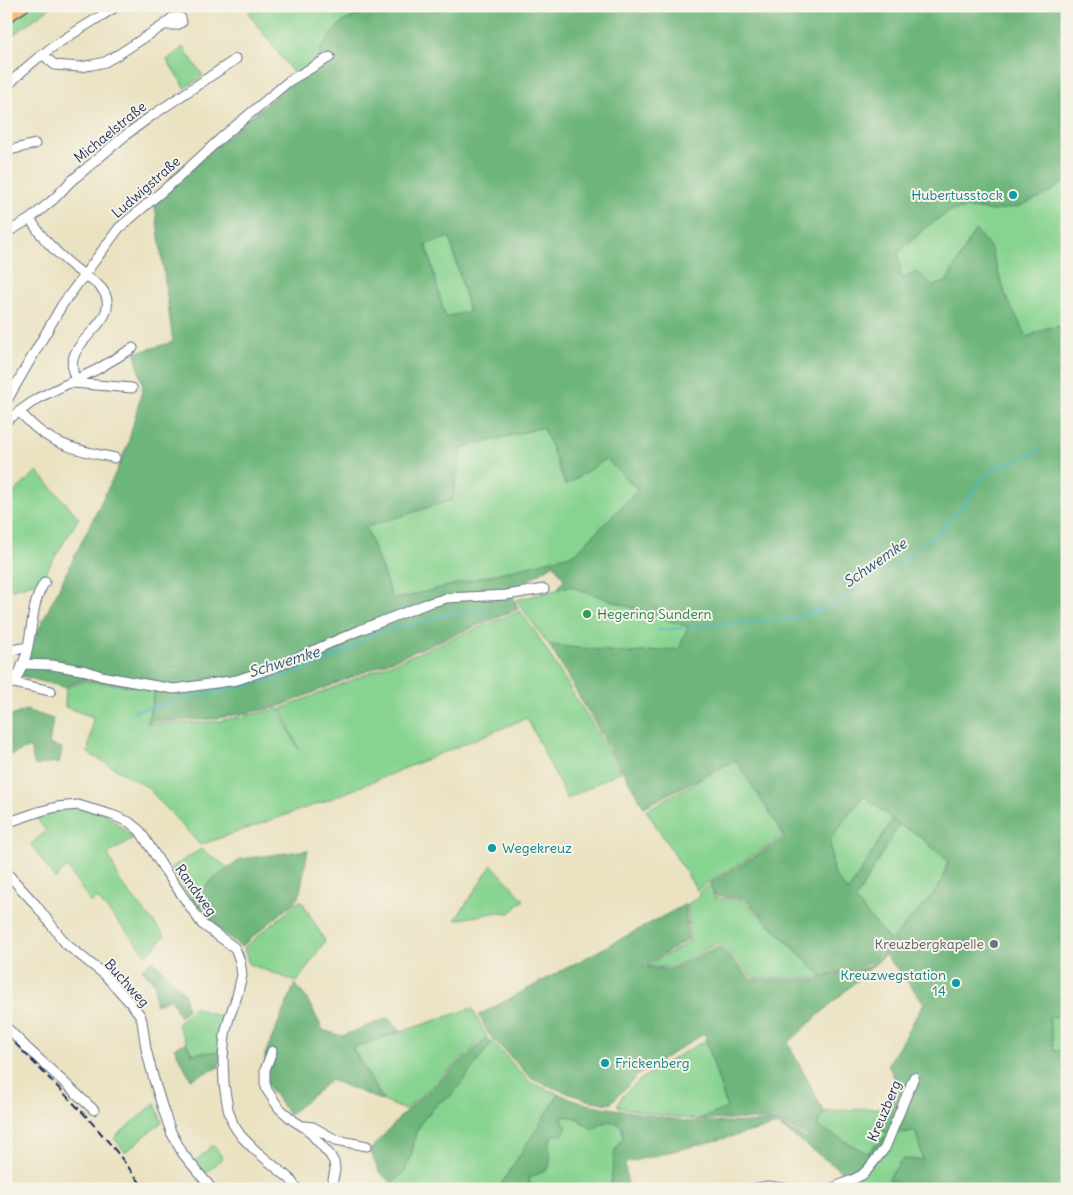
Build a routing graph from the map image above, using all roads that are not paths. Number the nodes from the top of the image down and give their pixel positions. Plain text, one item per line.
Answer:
1 (22, 6) edge
2 (117, 6) edge
3 (6, 17) edge
4 (164, 25) dead end
5 (43, 54) junction
6 (330, 57) dead end
7 (236, 59) dead end
8 (6, 88) edge
9 (35, 144) dead end
10 (6, 152) edge
11 (30, 219) junction
12 (6, 233) edge
13 (84, 275) junction
14 (132, 348) dead end
15 (73, 382) junction
16 (132, 388) dead end
17 (6, 402) edge
18 (19, 412) junction
19 (6, 421) edge
20 (115, 458) dead end
21 (45, 582) dead end
22 (544, 589) dead end
23 (28, 647) junction
24 (6, 651) edge
25 (22, 664) junction
26 (10, 684) edge
27 (52, 691) dead end
28 (6, 823) edge
29 (6, 872) edge
30 (6, 1026) edge
31 (272, 1051) dead end
32 (914, 1077) dead end
33 (94, 1110) dead end
34 (302, 1126) junction
35 (367, 1146) dead end
36 (212, 1189) edge
37 (297, 1189) edge
38 (332, 1189) edge
39 (753, 1189) edge
40 (789, 1189) edge
41 (830, 1189) edge

1 - 3 main road
2 - 5 street
4 - 5 street
5 - 8 street
6 - 13 street, Ludwigstraße
7 - 11 street, Michaelstraße
9 - 10 street
11 - 12 street, Michaelstraße
11 - 13 street
13 - 15 street
13 - 17 street, Ludwigstraße
14 - 15 street
15 - 16 street
15 - 18 street
18 - 19 street
18 - 20 street
21 - 23 street
22 - 25 street
23 - 24 street
23 - 25 street
25 - 26 street
26 - 27 street
28 - 37 street, Randweg
29 - 36 street, Buchweg
30 - 33 street
31 - 34 street
32 - 41 street, Kreuzberg
34 - 35 street
34 - 38 street
39 - 40 street

